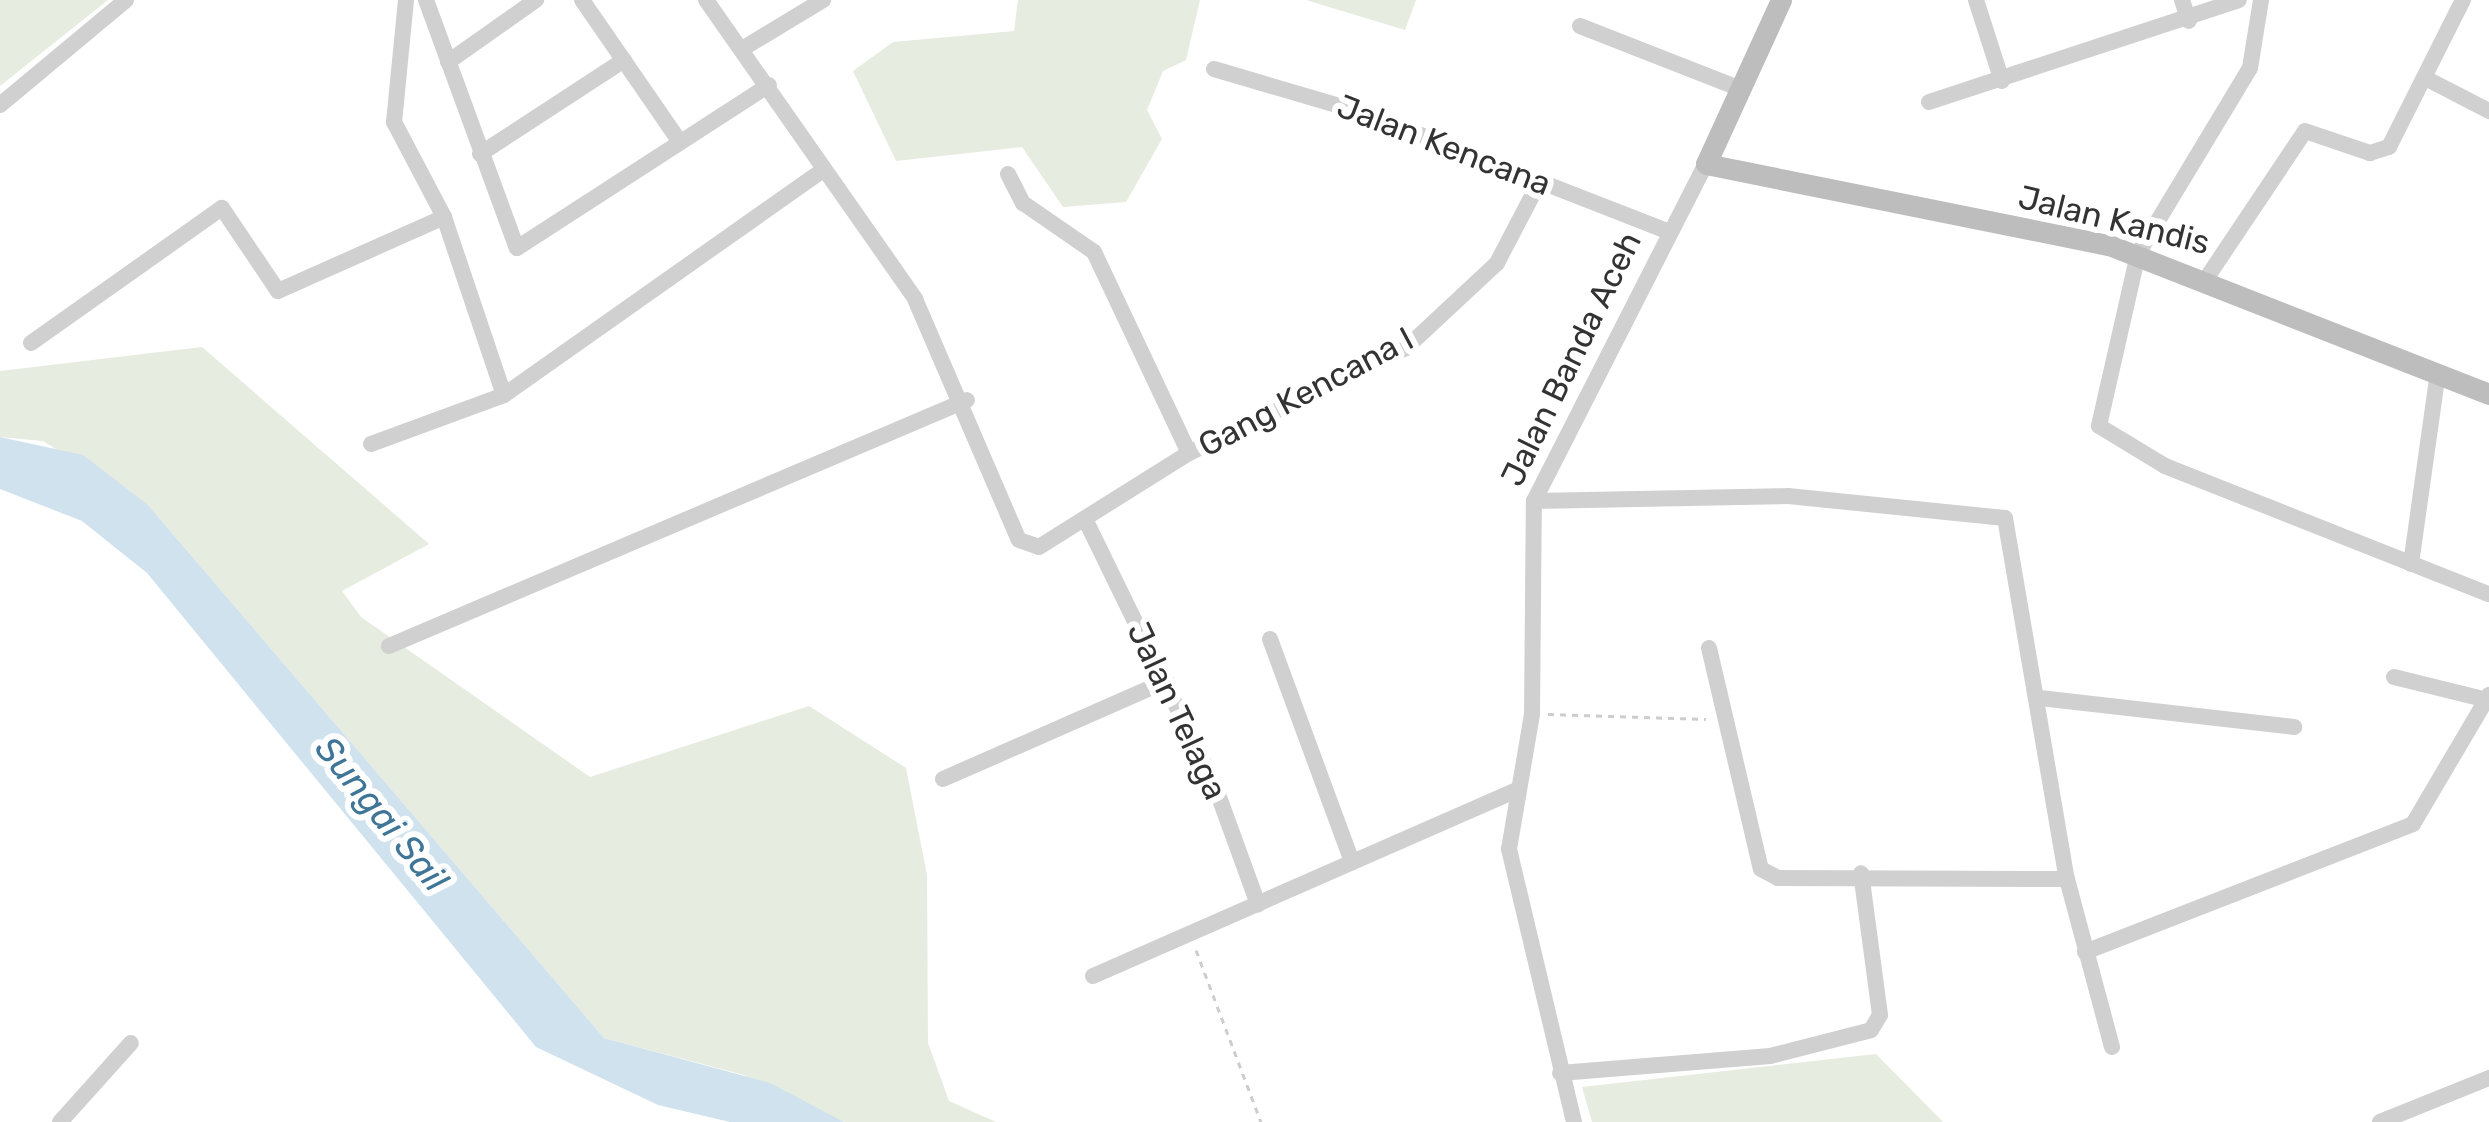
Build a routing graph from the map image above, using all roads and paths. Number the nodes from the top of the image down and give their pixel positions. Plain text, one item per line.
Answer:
1 (127, 0) edge
2 (406, 0) edge
3 (426, 0) edge
4 (536, 0) edge
5 (582, 0) edge
6 (706, 0) edge
7 (823, 0) edge
8 (1781, 0) edge
9 (1976, 0) edge
10 (2182, 0) edge
11 (2239, 0) edge
12 (2260, 0) edge
13 (2463, 0) edge
14 (2188, 21) junction
15 (1580, 26) dead end
16 (742, 49) junction
17 (624, 60) junction
18 (448, 62) junction
19 (1214, 69) dead end
20 (2429, 80) junction
21 (2002, 81) junction
22 (769, 85) junction
23 (1738, 88) junction
24 (1929, 102) dead end
25 (0, 105) edge
26 (2489, 111) edge
27 (678, 139) junction
28 (480, 154) junction
29 (1706, 164) junction
30 (823, 170) junction
31 (1008, 173) dead end
32 (1541, 179) junction
33 (443, 217) junction
34 (1670, 232) junction
35 (2138, 254) junction
36 (2208, 276) junction
37 (31, 343) dead end
38 (2438, 372) junction
39 (2489, 394) edge
40 (504, 395) junction
41 (967, 400) junction
42 (371, 444) dead end
43 (1189, 453) junction
44 (1534, 501) junction
45 (1086, 521) junction
46 (2411, 564) junction
47 (2489, 594) edge
48 (1270, 639) dead end
49 (389, 646) dead end
50 (1709, 648) dead end
51 (2394, 677) dead end
52 (1166, 681) junction
53 (2486, 697) edge
54 (2040, 698) junction
55 (1532, 713) junction
56 (1726, 719) junction
57 (2294, 727) dead end
58 (944, 779) dead end
59 (1516, 790) junction
60 (1352, 862) junction
61 (1861, 873) junction
62 (2067, 879) junction
63 (1258, 904) junction
64 (1190, 934) junction
65 (2085, 952) junction
66 (1093, 976) dead end
67 (131, 1043) dead end
68 (2112, 1047) dead end
69 (1559, 1073) junction
70 (2489, 1078) edge
71 (60, 1122) edge
72 (1261, 1122) edge
73 (1574, 1122) edge
74 (2380, 1122) edge

1 - 25 street
2 - 33 street
3 - 18 street
4 - 18 street
5 - 17 street
6 - 16 street
7 - 16 street
8 - 23 street, Jalan Banda Aceh
9 - 21 street
10 - 14 street
11 - 14 street
12 - 35 street
13 - 20 street
14 - 21 street
15 - 23 street
16 - 22 street
17 - 27 street
17 - 28 street
18 - 28 street
19 - 32 street, Jalan Kencana
20 - 26 street
20 - 36 street
21 - 24 street
22 - 27 street
22 - 30 street
23 - 29 street, Jalan Banda Aceh
27 - 28 street
29 - 34 street, Jalan Banda Aceh
29 - 35 street, Jalan Kandis
30 - 40 street
30 - 41 street
31 - 43 street
32 - 34 street, Jalan Kencana
32 - 43 street, Gang Kencana I
33 - 37 street
33 - 40 street
34 - 44 street, Jalan Banda Aceh
35 - 36 street, Jalan Kandis
35 - 46 street
36 - 38 street, Jalan Kandis
38 - 39 street, Jalan Kandis
38 - 46 street
40 - 42 street
41 - 45 street, Gang Kencana I
41 - 49 street
43 - 45 street, Gang Kencana I
44 - 54 street
44 - 55 street, Jalan Banda Aceh
45 - 52 street, Jalan Telaga
46 - 47 street
48 - 60 street
50 - 56 street
51 - 53 street
52 - 58 street
52 - 63 street, Jalan Telaga
53 - 65 street
54 - 57 street
54 - 62 street
55 - 56 path
55 - 59 street, Jalan Banda Aceh
56 - 61 street
59 - 60 street
59 - 69 street, Jalan Banda Aceh
60 - 63 street
61 - 62 street
61 - 69 street
62 - 65 street
63 - 64 street
64 - 66 street
64 - 72 path
65 - 68 street
67 - 71 street
69 - 73 street, Jalan Banda Aceh
70 - 74 street

